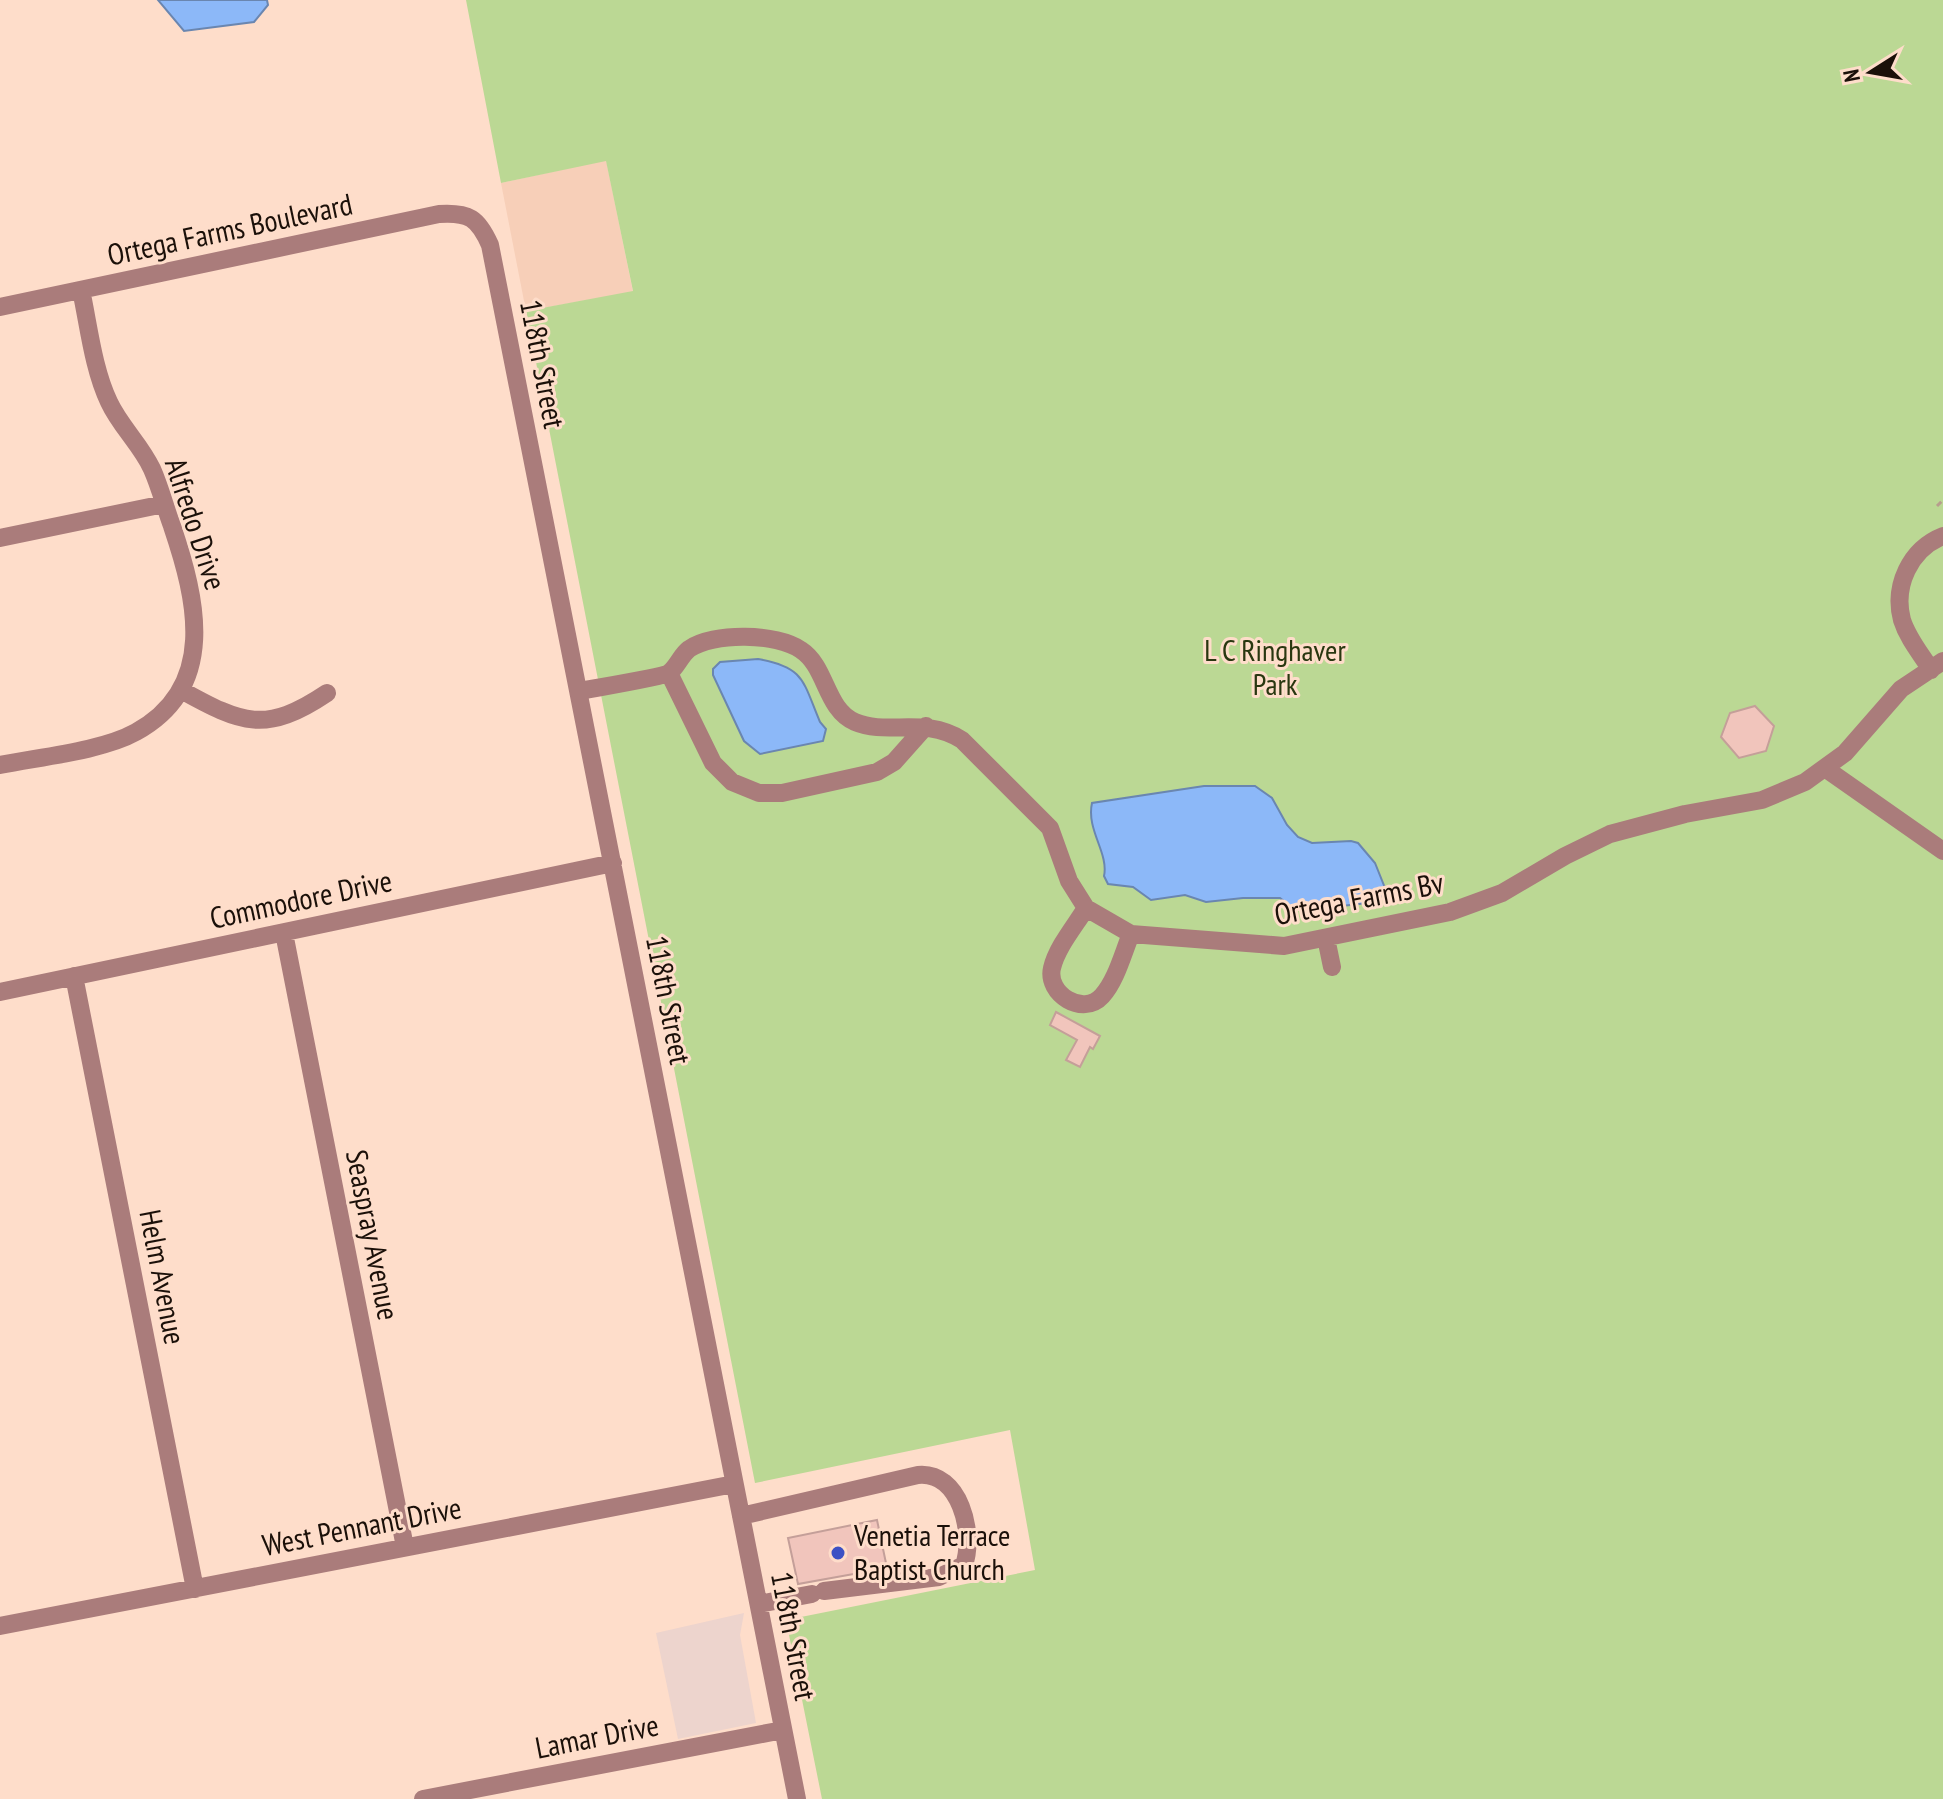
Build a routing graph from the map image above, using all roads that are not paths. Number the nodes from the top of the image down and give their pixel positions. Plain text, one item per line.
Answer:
1 (471, 218) joint
2 (81, 290) junction
3 (0, 307) edge
4 (164, 504) junction
5 (1943, 536) edge
6 (0, 538) edge
7 (1937, 666) edge
8 (669, 673) junction
9 (181, 690) junction
10 (580, 691) junction
11 (327, 693) dead end
12 (926, 726) junction
13 (0, 765) edge
14 (1826, 769) junction
15 (1943, 851) edge
16 (613, 863) junction
17 (1086, 908) junction
18 (284, 933) junction
19 (1131, 934) junction
20 (1326, 938) junction
21 (1332, 967) dead end
22 (74, 976) junction
23 (0, 992) edge
24 (734, 1484) junction
25 (741, 1516) junction
26 (405, 1547) junction
27 (195, 1589) junction
28 (759, 1604) junction
29 (0, 1626) edge
30 (783, 1730) junction
31 (423, 1799) edge
32 (797, 1799) edge

1 - 2 street, Ortega Farms Boulevard
1 - 10 street, 118th Street
2 - 3 street, Ortega Farms Boulevard
2 - 4 street, Alfredo Drive
4 - 6 street
4 - 9 street, Alfredo Drive
5 - 7 street
7 - 14 street, Ortega Farms Bv
8 - 10 street
8 - 12 street
8 - 12 street
9 - 11 street
9 - 13 street
10 - 16 street, 118th Street
12 - 17 street
14 - 15 street
14 - 20 street, Ortega Farms Bv
16 - 18 street, Commodore Drive
16 - 24 street, 118th Street
17 - 19 street, Ortega Farms Bv
17 - 19 street
18 - 22 street, Commodore Drive
18 - 26 street, Seaspray Avenue
19 - 20 street, Ortega Farms Bv
20 - 21 street
22 - 23 street, Commodore Drive
22 - 27 street, Helm Avenue
24 - 25 street, 118th Street
24 - 26 street, West Pennant Drive
25 - 28 street, 118th Street
25 - 28 street
26 - 27 street, West Pennant Drive
27 - 29 street, West Pennant Drive
28 - 30 street, 118th Street
30 - 31 street, Lamar Drive
30 - 32 street, 118th Street

